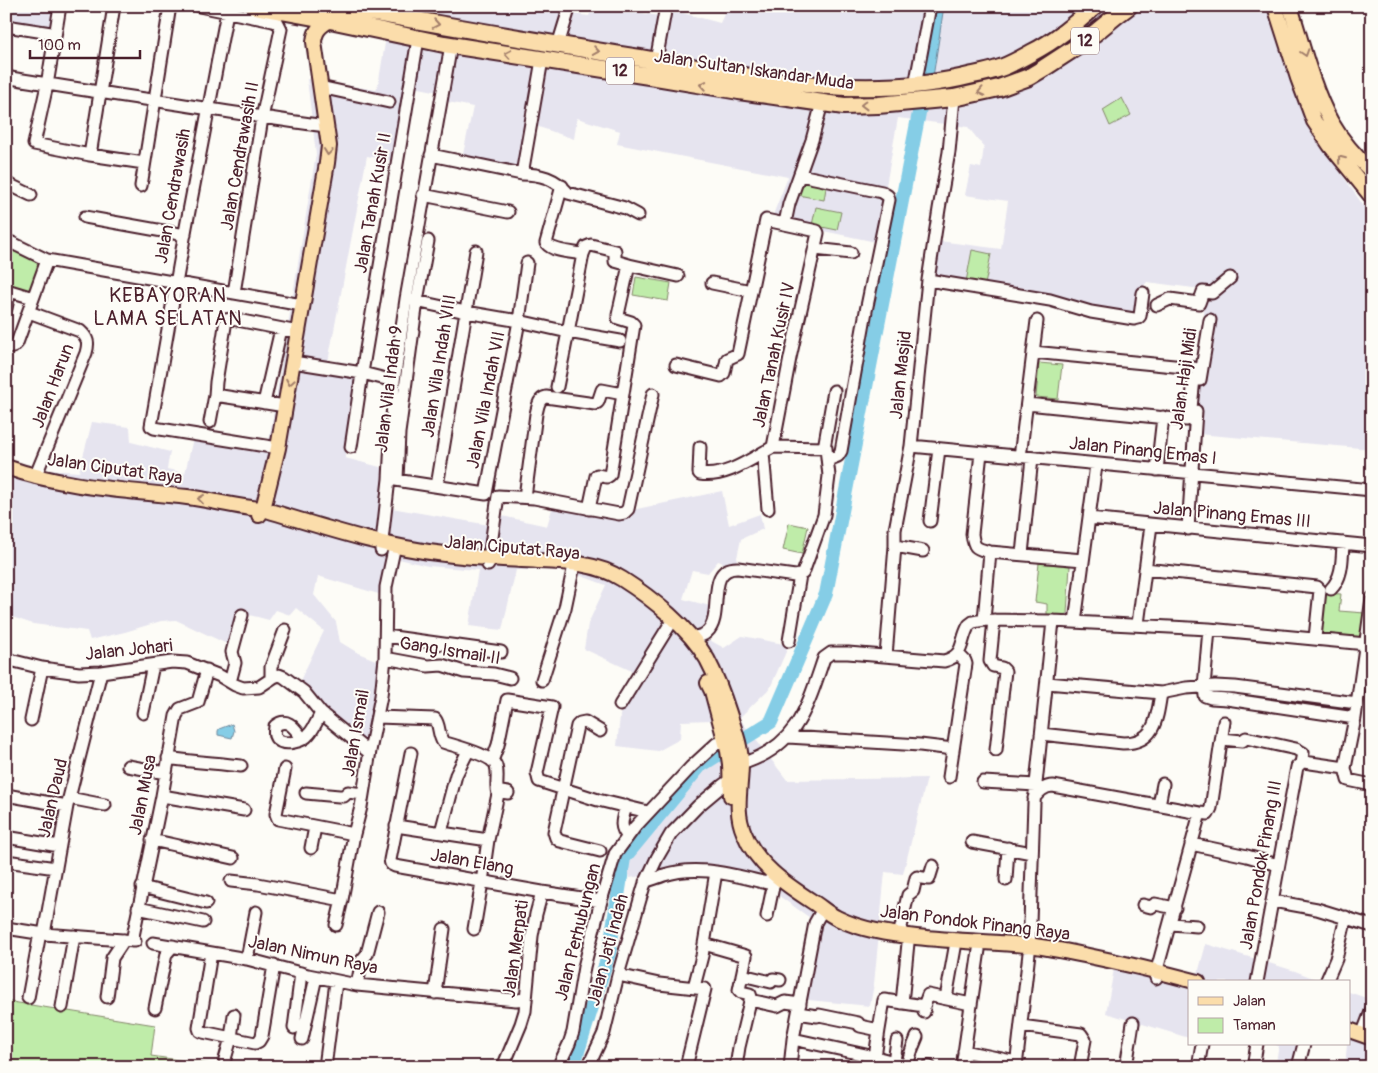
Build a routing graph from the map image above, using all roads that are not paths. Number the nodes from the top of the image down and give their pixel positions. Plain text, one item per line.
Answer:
1 (60, 6) edge
2 (114, 6) edge
3 (170, 6) edge
4 (199, 6) edge
5 (254, 6) edge
6 (570, 6) edge
7 (666, 6) edge
8 (930, 6) edge
9 (1082, 6) edge
10 (1095, 6) edge
11 (1114, 6) edge
12 (1129, 6) edge
13 (1275, 6) edge
14 (1290, 6) edge
15 (234, 10) edge
16 (333, 13) edge
17 (276, 19) junction
18 (6, 26) edge
19 (51, 32) dead end
20 (418, 39) junction
21 (451, 45) junction
22 (558, 45) junction
23 (1031, 53) junction
24 (542, 60) junction
25 (656, 61) junction
26 (1038, 72) junction
27 (6, 77) edge
28 (47, 85) junction
29 (919, 85) junction
30 (320, 87) junction
31 (100, 92) junction
32 (947, 98) junction
33 (156, 100) junction
34 (389, 102) dead end
35 (822, 103) junction
36 (209, 110) junction
37 (262, 118) junction
38 (326, 126) junction
39 (90, 155) junction
40 (431, 155) junction
41 (144, 163) junction
42 (1371, 172) edge
43 (522, 174) junction
44 (798, 180) junction
45 (6, 183) edge
46 (141, 186) dead end
47 (562, 186) junction
48 (1368, 189) edge
49 (31, 195) dead end
50 (423, 195) junction
51 (508, 212) dead end
52 (638, 215) dead end
53 (86, 217) dead end
54 (785, 223) junction
55 (184, 236) junction
56 (6, 240) edge
57 (428, 241) dead end
58 (815, 249) junction
59 (476, 251) dead end
60 (851, 253) dead end
61 (583, 254) junction
62 (47, 260) junction
63 (527, 264) dead end
64 (629, 265) junction
65 (678, 276) dead end
66 (1230, 278) dead end
67 (928, 280) junction
68 (177, 282) junction
69 (712, 283) dead end
70 (751, 291) junction
71 (234, 293) junction
72 (1143, 293) dead end
73 (33, 298) junction
74 (411, 300) junction
75 (302, 304) junction
76 (1157, 305) dead end
77 (6, 308) edge
78 (29, 312) junction
79 (466, 312) junction
80 (1210, 320) dead end
81 (519, 321) junction
82 (1037, 321) dead end
83 (281, 329) junction
84 (298, 332) junction
85 (568, 332) junction
86 (620, 342) dead end
87 (6, 348) edge
88 (1033, 352) junction
89 (293, 362) junction
90 (676, 365) dead end
91 (362, 373) junction
92 (394, 380) junction
93 (557, 387) dead end
94 (834, 391) dead end
95 (624, 394) junction
96 (653, 394) dead end
97 (215, 395) junction
98 (264, 403) junction
99 (1026, 404) junction
100 (286, 406) junction
101 (1163, 417) junction
102 (210, 422) dead end
103 (911, 446) junction
104 (351, 447) dead end
105 (700, 447) dead end
106 (278, 448) junction
107 (824, 448) junction
108 (939, 449) junction
109 (768, 450) junction
110 (981, 453) junction
111 (1020, 457) junction
112 (1032, 458) junction
113 (828, 460) junction
114 (1096, 465) junction
115 (6, 468) edge
116 (1157, 470) junction
117 (1192, 474) junction
118 (35, 477) junction
119 (393, 480) junction
120 (437, 486) junction
121 (1372, 490) edge
122 (492, 496) junction
123 (525, 497) junction
124 (589, 509) junction
125 (768, 509) dead end
126 (257, 511) junction
127 (1089, 518) junction
128 (930, 521) dead end
129 (1150, 525) junction
130 (1188, 529) junction
131 (1343, 543) junction
132 (895, 546) junction
133 (1372, 546) edge
134 (388, 548) junction
135 (923, 551) dead end
136 (990, 552) junction
137 (1022, 554) junction
138 (1083, 560) junction
139 (488, 561) junction
140 (1145, 569) junction
141 (574, 570) junction
142 (800, 575) junction
143 (1331, 588) dead end
144 (1372, 598) edge
145 (242, 615) dead end
146 (989, 620) junction
147 (1053, 621) junction
148 (1075, 622) junction
149 (1138, 624) junction
150 (668, 626) junction
151 (1209, 629) junction
152 (285, 630) dead end
153 (386, 636) junction
154 (692, 637) junction
155 (1315, 638) junction
156 (789, 641) dead end
157 (1366, 644) junction
158 (501, 652) dead end
159 (958, 654) junction
160 (886, 656) junction
161 (385, 658) junction
162 (6, 659) edge
163 (153, 665) junction
164 (42, 668) junction
165 (207, 670) junction
166 (101, 672) junction
167 (510, 678) dead end
168 (270, 679) junction
169 (542, 680) dead end
170 (230, 682) junction
171 (1047, 683) junction
172 (1205, 690) junction
173 (1161, 693) junction
174 (1357, 703) junction
175 (620, 706) dead end
176 (143, 713) dead end
177 (321, 713) junction
178 (377, 717) junction
179 (1355, 718) junction
180 (32, 720) dead end
181 (1224, 722) dead end
182 (600, 731) dead end
183 (1041, 734) junction
184 (788, 737) junction
185 (303, 739) dead end
186 (1222, 739) junction
187 (733, 748) junction
188 (953, 749) junction
189 (996, 750) dead end
190 (370, 751) junction
191 (468, 751) junction
192 (411, 753) dead end
193 (168, 758) junction
194 (488, 758) junction
195 (1301, 763) junction
196 (128, 766) dead end
197 (241, 766) dead end
198 (1346, 768) junction
199 (285, 769) dead end
200 (166, 773) junction
201 (948, 777) dead end
202 (730, 780) junction
203 (983, 782) dead end
204 (1163, 784) dead end
205 (1372, 785) edge
206 (563, 788) junction
207 (1035, 791) junction
208 (306, 793) dead end
209 (363, 794) junction
210 (6, 795) edge
211 (162, 796) junction
212 (68, 802) junction
213 (105, 805) dead end
214 (1159, 805) junction
215 (626, 806) junction
216 (244, 810) dead end
217 (648, 812) junction
218 (1200, 813) junction
219 (396, 826) junction
220 (315, 827) junction
221 (441, 832) junction
222 (354, 834) junction
223 (6, 836) edge
224 (628, 836) junction
225 (152, 840) junction
226 (488, 840) junction
227 (972, 842) dead end
228 (1191, 844) junction
229 (59, 846) junction
230 (311, 848) dead end
231 (1008, 848) junction
232 (600, 850) dead end
233 (1032, 852) junction
234 (233, 858) dead end
235 (6, 861) edge
236 (1278, 865) junction
237 (933, 866) dead end
238 (56, 868) junction
239 (716, 872) junction
240 (1006, 880) dead end
241 (231, 881) dead end
242 (773, 881) junction
243 (482, 882) junction
244 (645, 882) junction
245 (142, 887) junction
246 (542, 892) junction
247 (342, 900) junction
248 (601, 901) junction
249 (1273, 901) junction
250 (206, 903) dead end
251 (1144, 905) dead end
252 (138, 908) junction
253 (905, 908) dead end
254 (1175, 908) junction
255 (256, 912) dead end
256 (378, 912) dead end
257 (821, 912) junction
258 (767, 916) dead end
259 (1346, 918) junction
260 (203, 922) dead end
261 (1171, 924) junction
262 (336, 925) dead end
263 (1197, 926) dead end
264 (1372, 926) edge
265 (6, 928) edge
266 (444, 929) dead end
267 (474, 929) dead end
268 (903, 933) junction
269 (42, 934) junction
270 (74, 936) junction
271 (130, 941) junction
272 (152, 943) dead end
273 (704, 944) junction
274 (173, 946) junction
275 (955, 948) junction
276 (1029, 949) junction
277 (979, 950) junction
278 (211, 953) junction
279 (247, 959) junction
280 (274, 965) junction
281 (301, 973) junction
282 (618, 975) junction
283 (742, 975) junction
284 (1157, 975) junction
285 (316, 977) junction
286 (780, 980) dead end
287 (1188, 980) edge
288 (1257, 980) edge
289 (1327, 980) edge
290 (336, 982) junction
291 (358, 985) junction
292 (1188, 986) edge
293 (694, 987) junction
294 (434, 993) junction
295 (107, 997) dead end
296 (28, 998) dead end
297 (946, 998) junction
298 (526, 999) junction
299 (750, 1000) junction
300 (902, 1002) junction
301 (971, 1004) junction
302 (62, 1007) dead end
303 (155, 1008) dead end
304 (1372, 1008) edge
305 (799, 1009) junction
306 (234, 1014) dead end
307 (1133, 1023) dead end
308 (1021, 1026) junction
309 (294, 1028) dead end
310 (879, 1030) junction
311 (917, 1037) dead end
312 (1361, 1037) edge
313 (231, 1038) junction
314 (302, 1039) dead end
315 (793, 1039) junction
316 (897, 1041) dead end
317 (1202, 1046) edge
318 (1257, 1046) edge
319 (1303, 1046) edge
320 (964, 1051) junction
321 (875, 1057) junction
322 (225, 1059) dead end
323 (894, 1062) junction
324 (1016, 1064) edge
325 (908, 1066) edge
326 (325, 1067) edge
327 (503, 1067) edge
328 (558, 1067) edge
329 (588, 1067) edge
330 (686, 1067) edge
331 (736, 1067) edge
332 (790, 1067) edge
333 (962, 1067) edge
334 (1080, 1067) edge
335 (1126, 1067) edge
336 (1198, 1067) edge
337 (1253, 1067) edge
338 (1298, 1067) edge

1 - 28 street, Jalan Cendrawasih
2 - 31 street
3 - 33 street, Jalan Cendrawasih
4 - 15 street
5 - 17 highway, Jalan Sultan Iskandar Muda / 12
6 - 22 street
7 - 25 street
8 - 29 street
9 - 23 highway, Jalan Sultan Iskandar Muda / 12
10 - 23 highway, Jalan Sultan Iskandar Muda / 12
11 - 26 highway, Jalan Sultan Iskandar Muda / 12
12 - 26 highway, Jalan Sultan Iskandar Muda / 12
48 -> 13 main road
14 -> 42 main road
15 - 17 street
15 - 36 street, Jalan Cendrawasih
16 - 17 highway, Jalan Sultan Iskandar Muda / 12
16 - 20 highway, Jalan Sultan Iskandar Muda / 12
16 -> 22 highway, Jalan Sultan Iskandar Muda / 12
16 - 30 main road
17 - 37 street, Jalan Cendrawasih II
18 - 19 street
20 - 21 highway, Jalan Sultan Iskandar Muda / 12
20 - 91 street, Jalan Tanah Kusir II
24 -> 21 highway, Jalan Sultan Iskandar Muda / 12
21 - 40 street
22 -> 25 highway, Jalan Sultan Iskandar Muda / 12
23 - 29 highway, Jalan Sultan Iskandar Muda / 12
35 -> 24 highway, Jalan Sultan Iskandar Muda / 12
24 - 43 street
25 - 29 highway, Jalan Sultan Iskandar Muda / 12
26 -> 32 highway, Jalan Sultan Iskandar Muda / 12
27 - 28 street
28 - 31 street, Jalan Cendrawasih
28 - 39 street, Jalan Cendrawasih
30 - 34 street
30 - 38 main road
31 - 33 street, Jalan Cendrawasih
31 - 39 street
32 -> 35 highway, Jalan Sultan Iskandar Muda / 12
32 - 67 street, Jalan Masjid
33 - 36 street, Jalan Cendrawasih
33 - 41 street, Jalan Cendrawasih
35 - 44 street
36 - 37 street, Jalan Cendrawasih
36 - 55 street, Jalan Cendrawasih
37 - 38 street, Jalan Cendrawasih
37 - 71 street, Jalan Cendrawasih II
38 -> 75 main road
39 - 41 street, Jalan Cendrawasih
40 - 43 street
40 - 50 street
41 - 46 street, Jalan Cendrawasih
42 - 48 main road
43 - 47 street
44 - 54 street
44 - 113 street
45 - 49 street
47 - 52 street
47 - 61 street
50 - 51 street
50 - 74 street
53 - 55 street
54 - 58 street, Jalan Tanah Kusir IV
54 - 70 street, Jalan Tanah Kusir IV
55 - 68 street, Jalan Cendrawasih
56 - 62 street
57 - 74 street
58 - 60 street
58 - 109 street, Jalan Tanah Kusir IV
59 - 79 street, Jalan Vila Indah VIII
61 - 64 street
61 - 85 street
62 - 68 street
62 - 73 street
63 - 81 street
64 - 65 street
64 - 95 street
66 - 76 street
67 - 72 street
67 - 103 street, Jalan Masjid
68 - 71 street, Jalan Cendrawasih
68 - 106 street
69 - 70 street
70 - 90 street, Jalan Tanah Kusir IV
71 - 75 street, Jalan Cendrawasih
73 - 77 street
73 - 78 street
74 - 79 street
74 - 92 street
74 - 119 street, Jalan Vila Indah 9
75 - 84 main road
78 - 87 street
78 - 118 street, Jalan Harun
79 - 81 street
79 - 120 street, Jalan Vila Indah VIII
80 - 117 street, Jalan Haji Midi
81 - 85 street, Jalan Vila Indah VII
81 - 122 street, Jalan Vila Indah VII
82 - 88 street
83 - 84 street
83 - 97 street
83 - 98 street
84 - 89 main road
85 - 86 street, Jalan Vila Indah VII
85 - 93 street
88 - 99 street
88 - 101 street
89 - 91 street
89 -> 100 main road
91 - 92 street
91 - 104 street, Jalan Tanah Kusir II
92 - 119 street
94 - 107 street
95 - 123 street
95 - 124 street
96 - 124 street
97 - 98 street
97 - 102 street
98 - 100 street
99 - 101 street
99 - 111 street
100 - 106 main road
101 - 116 street
103 - 108 street, Jalan Pinang Emas I
103 - 132 street, Jalan Masjid
105 - 109 street
106 - 126 main road
107 - 109 street, Jalan Tanah Kusir IV
107 - 113 street
108 - 110 street, Jalan Pinang Emas I
108 - 128 street
109 - 125 street
110 - 111 street, Jalan Pinang Emas I
110 - 136 street
111 - 112 street, Jalan Pinang Emas I
112 - 114 street, Jalan Pinang Emas I
112 - 137 street
113 - 142 street
114 - 116 street, Jalan Pinang Emas I
114 - 127 street
115 - 118 main road, Jalan Ciputat Raya
116 - 117 street, Jalan Pinang Emas I
117 - 121 street, Jalan Pinang Emas I
117 - 130 street, Jalan Haji Midi
126 -> 118 main road, Jalan Ciputat Raya
119 - 120 street
119 - 134 street
120 - 122 street
122 - 123 street
122 - 139 street, Jalan Vila Indah VII
123 - 124 street
126 - 134 main road, Jalan Ciputat Raya
127 - 129 street, Jalan Pinang Emas III
127 - 138 street
129 - 130 street, Jalan Pinang Emas III
129 - 140 street
130 - 131 street, Jalan Pinang Emas III
131 - 133 street, Jalan Pinang Emas III
131 - 143 street
132 - 135 street
132 - 160 street, Jalan Masjid
134 - 139 main road, Jalan Ciputat Raya
134 - 153 street, Jalan Ismail
136 - 137 street
136 - 146 street
137 - 138 street
138 - 148 street
139 - 141 main road, Jalan Ciputat Raya
139 - 154 main road, Jalan Ciputat Raya
140 - 149 street
140 - 155 street
141 - 150 main road, Jalan Ciputat Raya
141 - 169 street
142 - 154 street
142 - 156 street
144 - 157 street
145 - 170 street
146 - 147 street
146 - 159 street
146 - 189 street
147 - 148 street
147 - 171 street
148 - 149 street
149 - 151 street
150 - 175 street
150 - 187 main road, Jalan Ciputat Raya
151 - 155 street
151 - 172 street
152 - 168 street
153 - 158 street
153 - 161 street, Jalan Ismail
154 - 187 main road, Jalan Ciputat Raya
155 - 157 street
157 - 174 street
159 - 160 street
159 - 188 street
160 - 184 street, Jalan Perhubungan
161 - 167 street, Gang Ismail II
161 - 178 street, Jalan Ismail
162 - 164 street, Jalan Johari
163 - 165 street, Jalan Johari
163 - 166 street, Jalan Johari
163 - 176 street
164 - 166 street, Jalan Johari
164 - 180 street
165 - 170 street, Jalan Johari
165 - 193 street, Jalan Musa
166 - 212 street, Jalan Daud
168 - 170 street, Jalan Johari
168 - 177 street
171 - 173 street
171 - 183 street
172 - 173 street
172 - 174 street
172 - 179 street
173 - 183 street
174 - 179 street
177 - 185 street
177 - 190 street
178 - 190 street, Jalan Ismail
178 - 191 street
179 - 198 street
181 - 186 street
182 - 206 street
183 - 207 street
184 - 187 street, Jalan Perhubungan
184 - 188 street
186 - 195 street
186 - 218 street
187 - 202 main road, Jalan Pondok Pinang Raya
187 - 217 street, Jalan Perhubungan
187 - 257 main road, Jalan Pondok Pinang Raya
188 - 201 street
190 - 209 street, Jalan Ismail
191 - 194 street
191 - 221 street
192 - 219 street
193 - 197 street
193 - 200 street, Jalan Musa
194 - 206 street
194 - 226 street
195 - 198 street, Jalan Pondok Pinang III
195 - 236 street, Jalan Pondok Pinang III
196 - 200 street
198 - 205 street
199 - 220 street
200 - 211 street, Jalan Musa
202 - 242 main road, Jalan Pondok Pinang Raya
202 - 244 street
203 - 207 street
204 - 214 street
206 - 215 street
206 - 232 street
207 - 214 street
207 - 233 street
208 - 209 street
209 - 222 street, Jalan Ismail
210 - 212 street
211 - 216 street
211 - 225 street, Jalan Musa
212 - 213 street
212 - 229 street, Jalan Daud
214 - 218 street
215 - 217 street
215 - 224 street
217 - 224 street, Jalan Perhubungan
218 - 228 street
219 - 221 street
219 - 243 street, Jalan Elang
220 - 222 street
220 - 230 street
221 - 226 street
222 - 247 street, Jalan Ismail
223 - 229 street
224 - 248 street, Jalan Perhubungan
225 - 234 street
225 - 245 street, Jalan Musa
226 - 243 street
227 - 231 street
228 - 236 street
228 - 254 street
229 - 238 street, Jalan Daud
231 - 233 street
231 - 240 street
233 - 276 street
235 - 238 street
236 - 249 street, Jalan Pondok Pinang III
237 - 253 street
238 - 269 street, Jalan Daud
239 - 242 street, Jalan Jati Indah
239 - 244 street, Jalan Jati Indah
239 - 273 street
241 - 247 street
242 - 257 main road, Jalan Pondok Pinang Raya
242 - 258 street
243 - 246 street, Jalan Elang
243 - 267 street
244 - 282 street, Jalan Jati Indah
245 - 250 street
245 - 252 street, Jalan Musa
246 - 248 street, Jalan Merpati
246 - 298 street, Jalan Merpati
247 - 262 street, Jalan Ismail
248 - 328 street, Jalan Perhubungan
249 - 259 street
249 - 288 street, Jalan Pondok Pinang III
251 - 254 street
252 - 260 street
252 - 271 street, Jalan Musa
254 - 261 street
255 - 279 street
256 - 291 street
257 - 268 main road, Jalan Pondok Pinang Raya
257 - 305 street
259 - 264 street
259 - 289 street
261 - 263 street
261 - 284 street
265 - 269 street
266 - 294 street
268 - 275 main road, Jalan Pondok Pinang Raya
268 - 276 main road, Jalan Pondok Pinang Raya
268 - 300 street
269 - 270 street
269 - 296 street, Jalan Daud
270 - 271 street
270 - 302 street
271 - 295 street, Jalan Musa
272 - 274 street, Jalan Nimun Raya
273 - 283 street
273 - 293 street
274 - 278 street, Jalan Nimun Raya
274 - 303 street
275 - 277 main road, Jalan Pondok Pinang Raya
275 - 297 street
276 - 277 main road, Jalan Pondok Pinang Raya
276 - 284 main road, Jalan Pondok Pinang Raya
276 - 308 street
277 - 301 street
278 - 279 street, Jalan Nimun Raya
278 - 313 street
279 - 280 street, Jalan Nimun Raya
280 - 281 street, Jalan Nimun Raya
280 - 313 street
281 - 285 street, Jalan Nimun Raya
281 - 309 street
282 - 293 street
282 - 329 street, Jalan Jati Indah
283 - 286 street
283 - 299 street
284 - 287 main road, Jalan Pondok Pinang Raya
284 - 292 main road, Jalan Pondok Pinang Raya
285 - 290 street, Jalan Nimun Raya
285 - 314 street
290 - 291 street, Jalan Nimun Raya
290 - 326 street
291 - 294 street, Jalan Nimun Raya
293 - 330 street
294 - 298 street, Jalan Nimun Raya
297 - 300 street
297 - 301 street
298 - 327 street, Jalan Merpati
299 - 305 street
299 - 331 street
300 - 310 street
301 - 320 street
304 - 312 street
305 - 310 street
305 - 315 street
306 - 313 street
307 - 335 street
308 - 324 street
308 - 334 street
310 - 321 street
311 - 325 street
313 - 322 street
315 - 321 street
315 - 332 street
316 - 323 street
317 - 336 street
318 - 337 street
319 - 338 street
320 - 324 street
320 - 333 street
321 - 323 street
323 - 325 street

